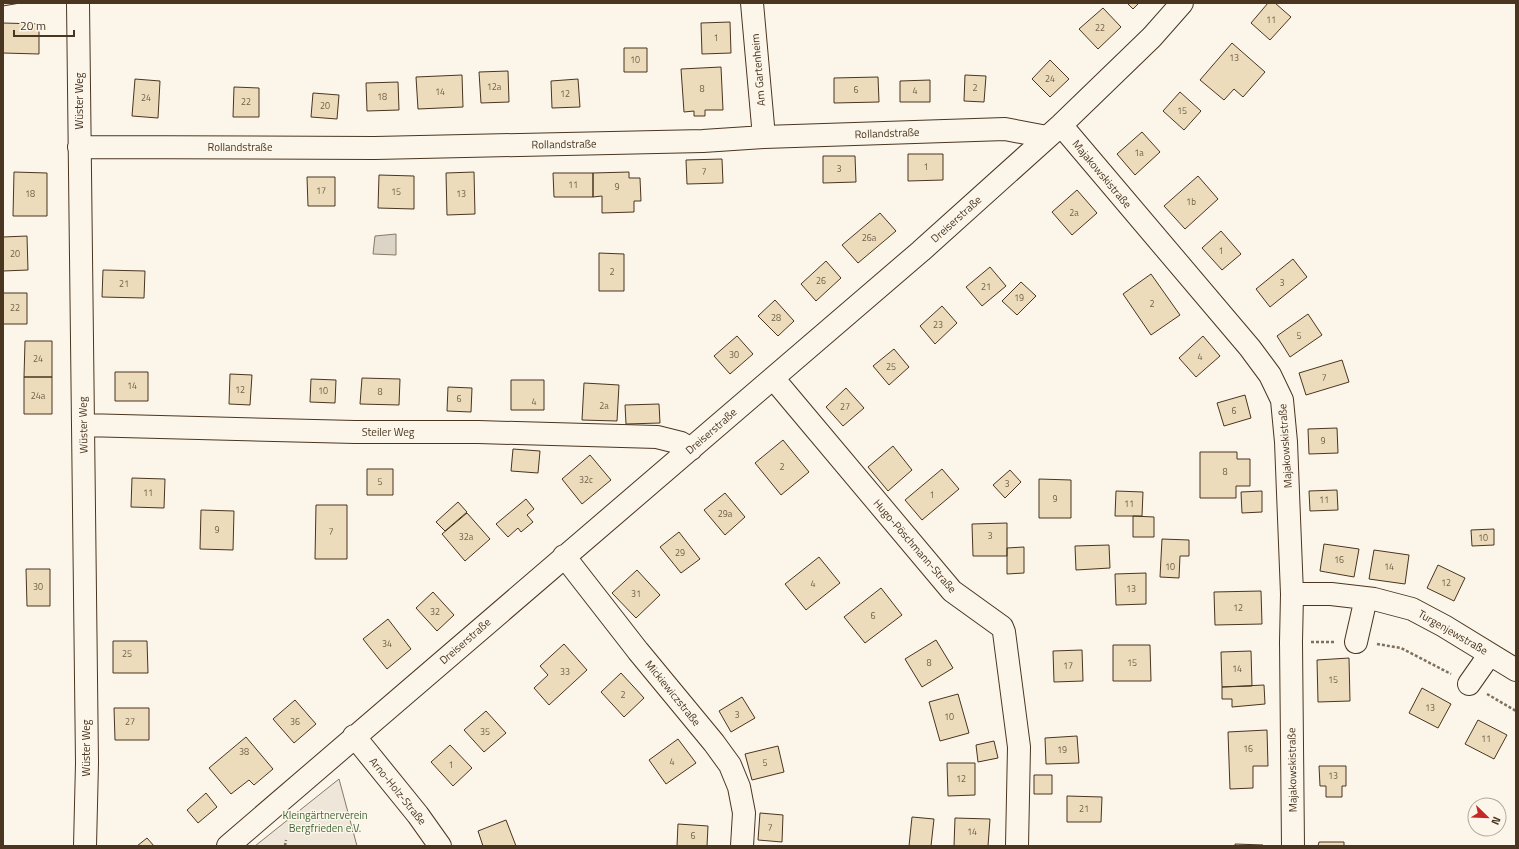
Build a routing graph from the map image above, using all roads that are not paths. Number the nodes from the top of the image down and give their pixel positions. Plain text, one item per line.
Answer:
1 (78, 3) edge
2 (752, 3) edge
3 (1182, 3) edge
4 (1054, 131) junction
5 (764, 137) junction
6 (79, 147) junction
7 (774, 378) junction
8 (83, 425) junction
9 (691, 449) junction
10 (564, 556) junction
11 (1292, 594) junction
12 (1366, 598) junction
13 (1356, 642) road end
14 (1490, 654) junction
15 (1516, 670) edge
16 (1469, 684) road end
17 (354, 736) junction
18 (84, 846) edge
19 (228, 846) edge
20 (440, 846) edge
21 (742, 846) edge
22 (1017, 846) edge
23 (1293, 846) edge

1 - 6 street, Wüster Weg
2 - 5 street, Am Gartenheim
3 - 4 street, Dreiserstraße
4 - 5 street, Rollandstraße
4 - 7 street, Dreiserstraße
4 - 11 street, Majakowskistraße
5 - 6 street, Rollandstraße
6 - 8 street, Wüster Weg
7 - 9 street, Dreiserstraße
7 - 22 street, Hugo-Pöschmann-Straße
8 - 9 street, Steiler Weg
8 - 18 street, Wüster Weg
9 - 10 street, Dreiserstraße
10 - 17 street, Dreiserstraße
10 - 21 street, Mickiewiczstraße
11 - 12 street, Turgenjewstraße
11 - 23 street, Majakowskistraße
12 - 13 street
12 - 14 street, Turgenjewstraße
14 - 15 street, Turgenjewstraße
14 - 16 street
17 - 19 street, Dreiserstraße
17 - 20 street, Arno-Holz-Straße

